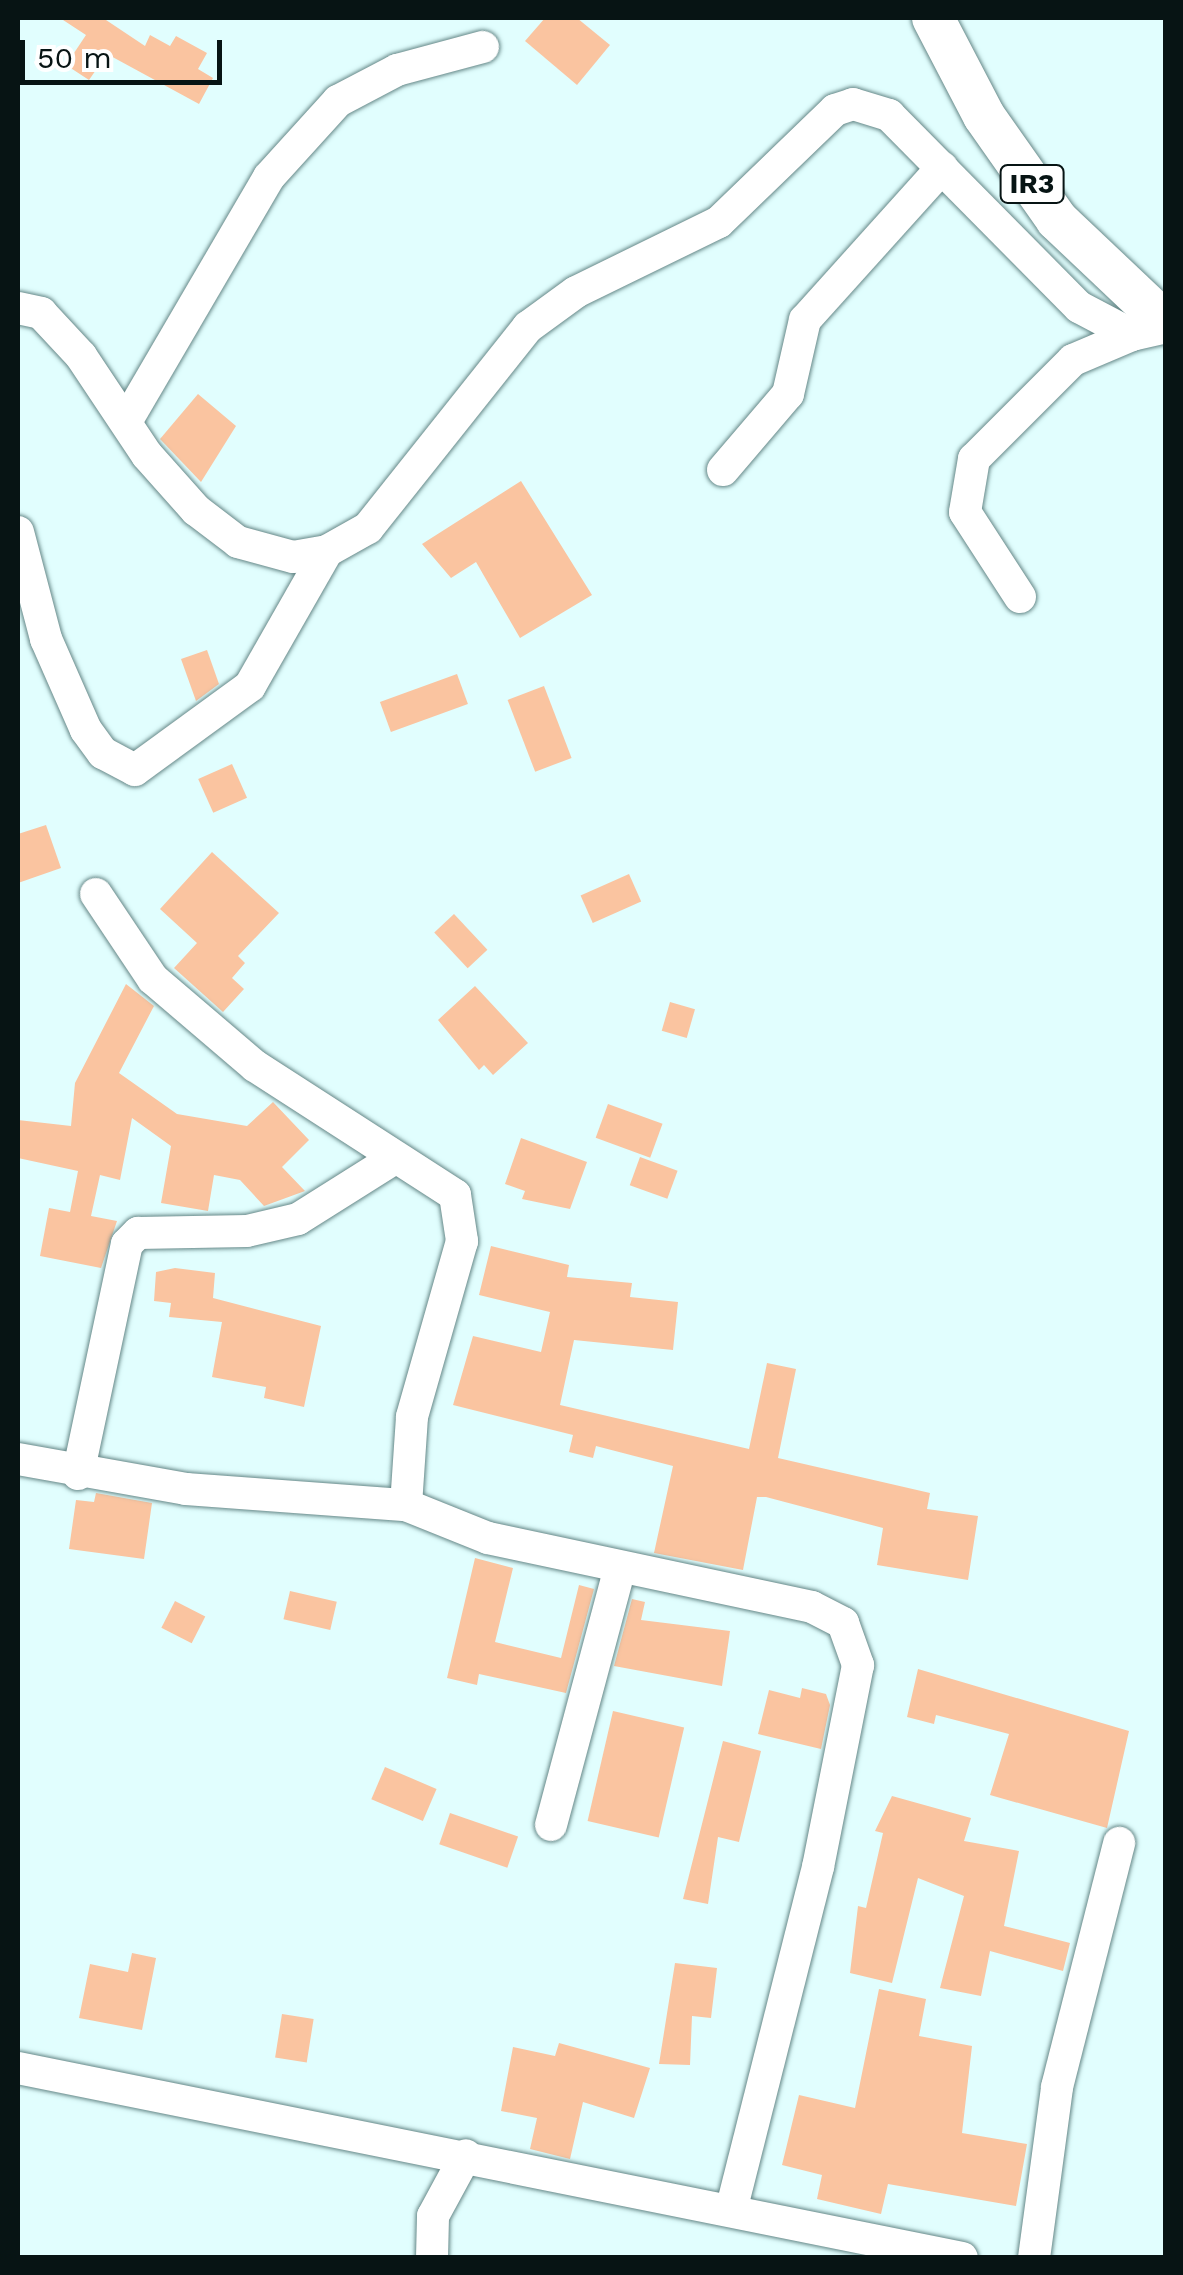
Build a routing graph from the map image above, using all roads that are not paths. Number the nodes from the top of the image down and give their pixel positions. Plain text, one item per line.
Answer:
1 (934, 18) edge
2 (483, 47) dead end
3 (942, 168) junction
4 (18, 308) edge
5 (1154, 328) edge
6 (127, 420) junction
7 (722, 470) dead end
8 (18, 532) edge
9 (327, 551) junction
10 (1020, 597) dead end
11 (96, 894) dead end
12 (395, 1158) junction
13 (18, 1460) edge
14 (78, 1474) junction
15 (406, 1505) junction
16 (620, 1571) junction
17 (552, 1825) dead end
18 (1118, 1844) dead end
19 (18, 2068) edge
20 (466, 2155) junction
21 (732, 2207) junction
22 (432, 2258) edge
23 (962, 2258) edge
24 (1034, 2258) edge

1 - 5 main road, IR3
2 - 6 street
3 - 5 street
3 - 7 street
3 - 9 street
4 - 6 street
5 - 10 street
6 - 9 street
8 - 9 street
11 - 12 street
12 - 14 street
12 - 15 street
13 - 14 street
14 - 15 street
15 - 16 street
16 - 17 street
16 - 21 street
18 - 24 street
19 - 20 street
20 - 21 street
20 - 22 street
21 - 23 street

